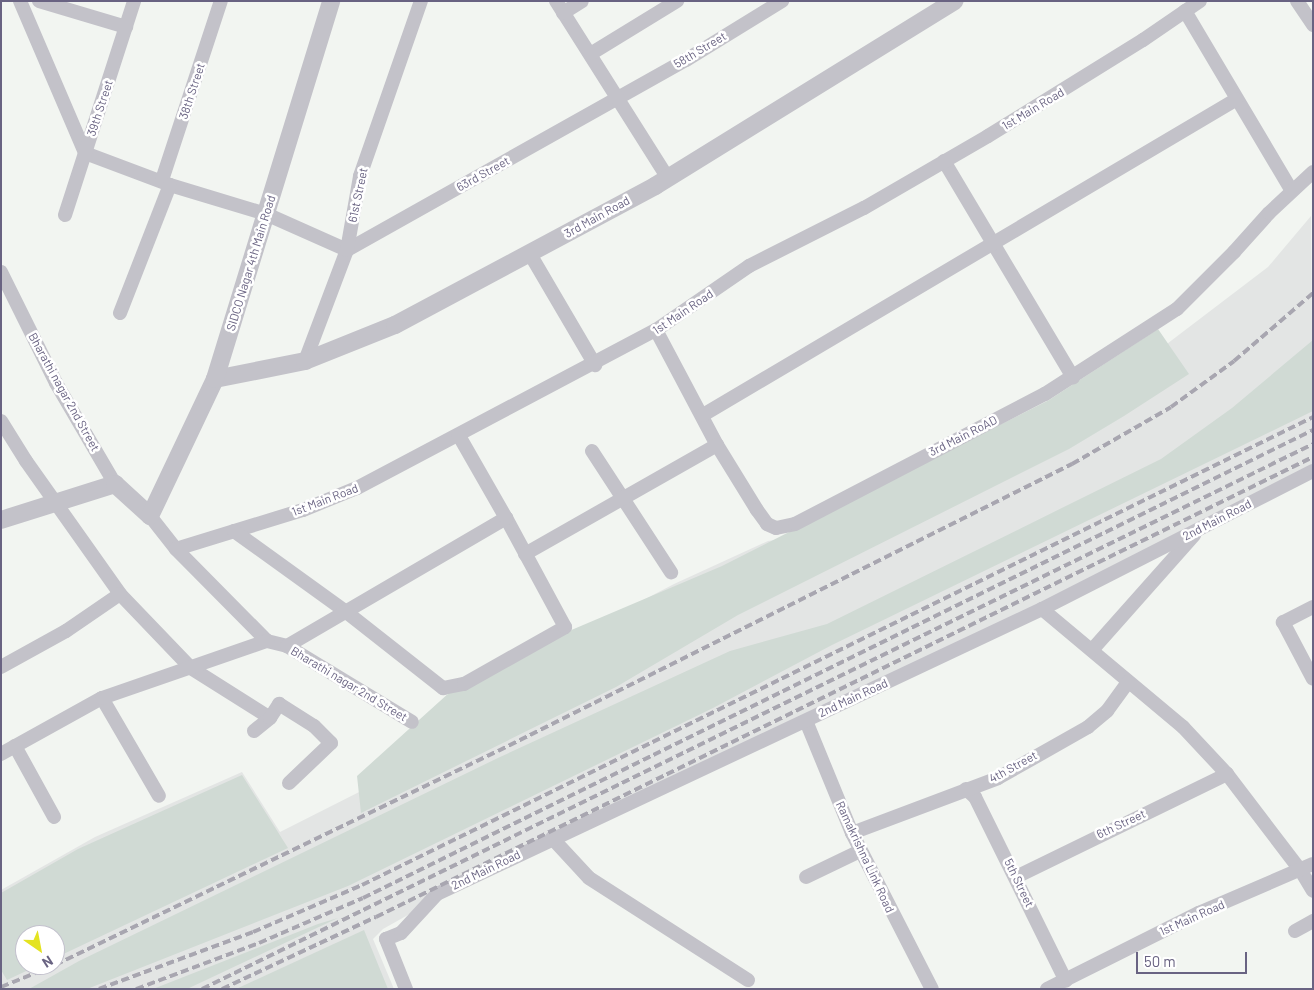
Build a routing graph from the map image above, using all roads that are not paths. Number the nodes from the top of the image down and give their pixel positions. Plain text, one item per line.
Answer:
1 (20, 1) edge
2 (39, 1) edge
3 (134, 1) edge
4 (221, 1) edge
5 (331, 1) edge
6 (421, 1) edge
7 (582, 1) edge
8 (677, 1) edge
9 (782, 1) edge
10 (955, 1) edge
11 (1200, 1) edge
12 (1297, 1) edge
13 (560, 7) edge
14 (1185, 11) junction
15 (1313, 25) edge
16 (126, 27) junction
17 (592, 53) junction
18 (618, 97) junction
19 (1237, 99) junction
20 (85, 153) junction
21 (944, 161) junction
22 (1313, 172) edge
23 (668, 178) junction
24 (166, 183) junction
25 (1292, 191) junction
26 (266, 214) junction
27 (65, 215) dead end
28 (991, 242) junction
29 (347, 250) junction
30 (530, 254) junction
31 (1, 272) edge
32 (120, 313) dead end
33 (656, 330) junction
34 (304, 361) junction
35 (595, 365) junction
36 (1073, 377) junction
37 (214, 379) junction
38 (703, 415) junction
39 (1, 421) edge
40 (459, 436) junction
41 (716, 445) junction
42 (592, 451) dead end
43 (1313, 471) edge
44 (115, 484) junction
45 (623, 500) junction
46 (54, 501) junction
47 (150, 516) junction
48 (506, 518) junction
49 (1, 520) edge
50 (1201, 528) junction
51 (234, 531) junction
52 (176, 549) junction
53 (525, 554) junction
54 (671, 572) dead end
55 (120, 594) junction
56 (1313, 607) edge
57 (1042, 609) junction
58 (346, 611) junction
59 (267, 640) junction
60 (287, 646) junction
61 (1092, 650) junction
62 (1, 667) edge
63 (191, 668) junction
64 (1313, 679) edge
65 (1128, 682) junction
66 (102, 698) junction
67 (270, 718) junction
68 (806, 721) junction
69 (412, 722) dead end
70 (254, 731) dead end
71 (14, 746) junction
72 (1, 754) edge
73 (1227, 774) junction
74 (289, 783) dead end
75 (966, 789) junction
76 (159, 796) dead end
77 (54, 817) dead end
78 (852, 833) junction
79 (552, 838) junction
80 (860, 851) junction
81 (1307, 868) edge
82 (806, 877) dead end
83 (1016, 877) junction
84 (1313, 891) edge
85 (1313, 921) edge
86 (1295, 931) dead end
87 (748, 980) dead end
88 (1066, 981) junction
89 (406, 989) edge
90 (932, 989) edge
91 (1047, 989) edge

1 - 20 street
2 - 16 street
3 - 16 street, 39th Street
4 - 24 street, 38th Street
5 - 26 street, SIDCO Nagar 4th Main Road
6 - 29 street, 61st Street
7 - 13 street
8 - 17 street
9 - 18 street, 58th Street
10 - 23 street, 3rd Main Road
11 - 14 street, 1st Main Road
12 - 15 street
13 - 17 street
14 - 19 street
14 - 21 street, 1st Main Road
16 - 20 street, 39th Street
17 - 18 street
18 - 23 street
18 - 29 street, 63rd Street
19 - 25 street
19 - 28 street
20 - 24 street
20 - 27 street, 39th Street
21 - 28 street
21 - 33 street, 1st Main Road
22 - 25 street, 3rd Main RoAD
23 - 30 street, 3rd Main Road
24 - 26 street
24 - 32 street, 38th Street
25 - 36 street, 3rd Main RoAD
26 - 29 street
26 - 37 street, SIDCO Nagar 4th Main Road
28 - 36 street
28 - 38 street
29 - 34 street, 61st Street
30 - 34 street, 3rd Main Road
30 - 35 street
31 - 44 street, Bharathi nagar 2nd Street
33 - 35 street, 1st Main Road
33 - 38 street, 3rd Main RoAD
34 - 37 street, 3rd Main Road
35 - 40 street, 1st Main Road
36 - 41 street, 3rd Main RoAD
37 - 47 street, SIDCO Nagar 4th Main Road
38 - 41 street, 3rd Main RoAD
39 - 46 street
40 - 48 street
40 - 51 street, 1st Main Road
41 - 45 street
42 - 45 street
43 - 50 street, 2nd Main Road
44 - 46 street
44 - 47 street
45 - 53 street
45 - 54 street
46 - 49 street
46 - 55 street
47 - 52 street
48 - 53 street
48 - 58 street
50 - 57 street, 2nd Main Road
50 - 61 street
51 - 52 street, 1st Main Road
51 - 58 street
52 - 59 street, Bharathi nagar 2nd Street
53 - 58 street
55 - 62 street
55 - 63 street
56 - 64 street
57 - 61 street
57 - 68 street, 2nd Main Road
58 - 60 street
59 - 60 street, Bharathi nagar 2nd Street
59 - 63 street
60 - 69 street, Bharathi nagar 2nd Street
61 - 65 street
63 - 66 street
63 - 67 street
65 - 73 street
65 - 75 street, 4th Street
66 - 71 street
66 - 76 street
67 - 70 street
67 - 74 street
68 - 78 street, Ramakrishna Link Road
68 - 79 street, 2nd Main Road
71 - 72 street
71 - 77 street
73 - 81 street
73 - 83 street, 6th Street
75 - 78 street, 4th Street
75 - 83 street, 5th Street
78 - 80 street, Ramakrishna Link Road
79 - 87 street
79 - 89 street, 2nd Main Road
80 - 82 street
80 - 90 street, Ramakrishna Link Road
81 - 84 street
81 - 88 street, 1st Main Road
83 - 88 street, 5th Street
85 - 86 street
88 - 91 street, 1st Main Road

